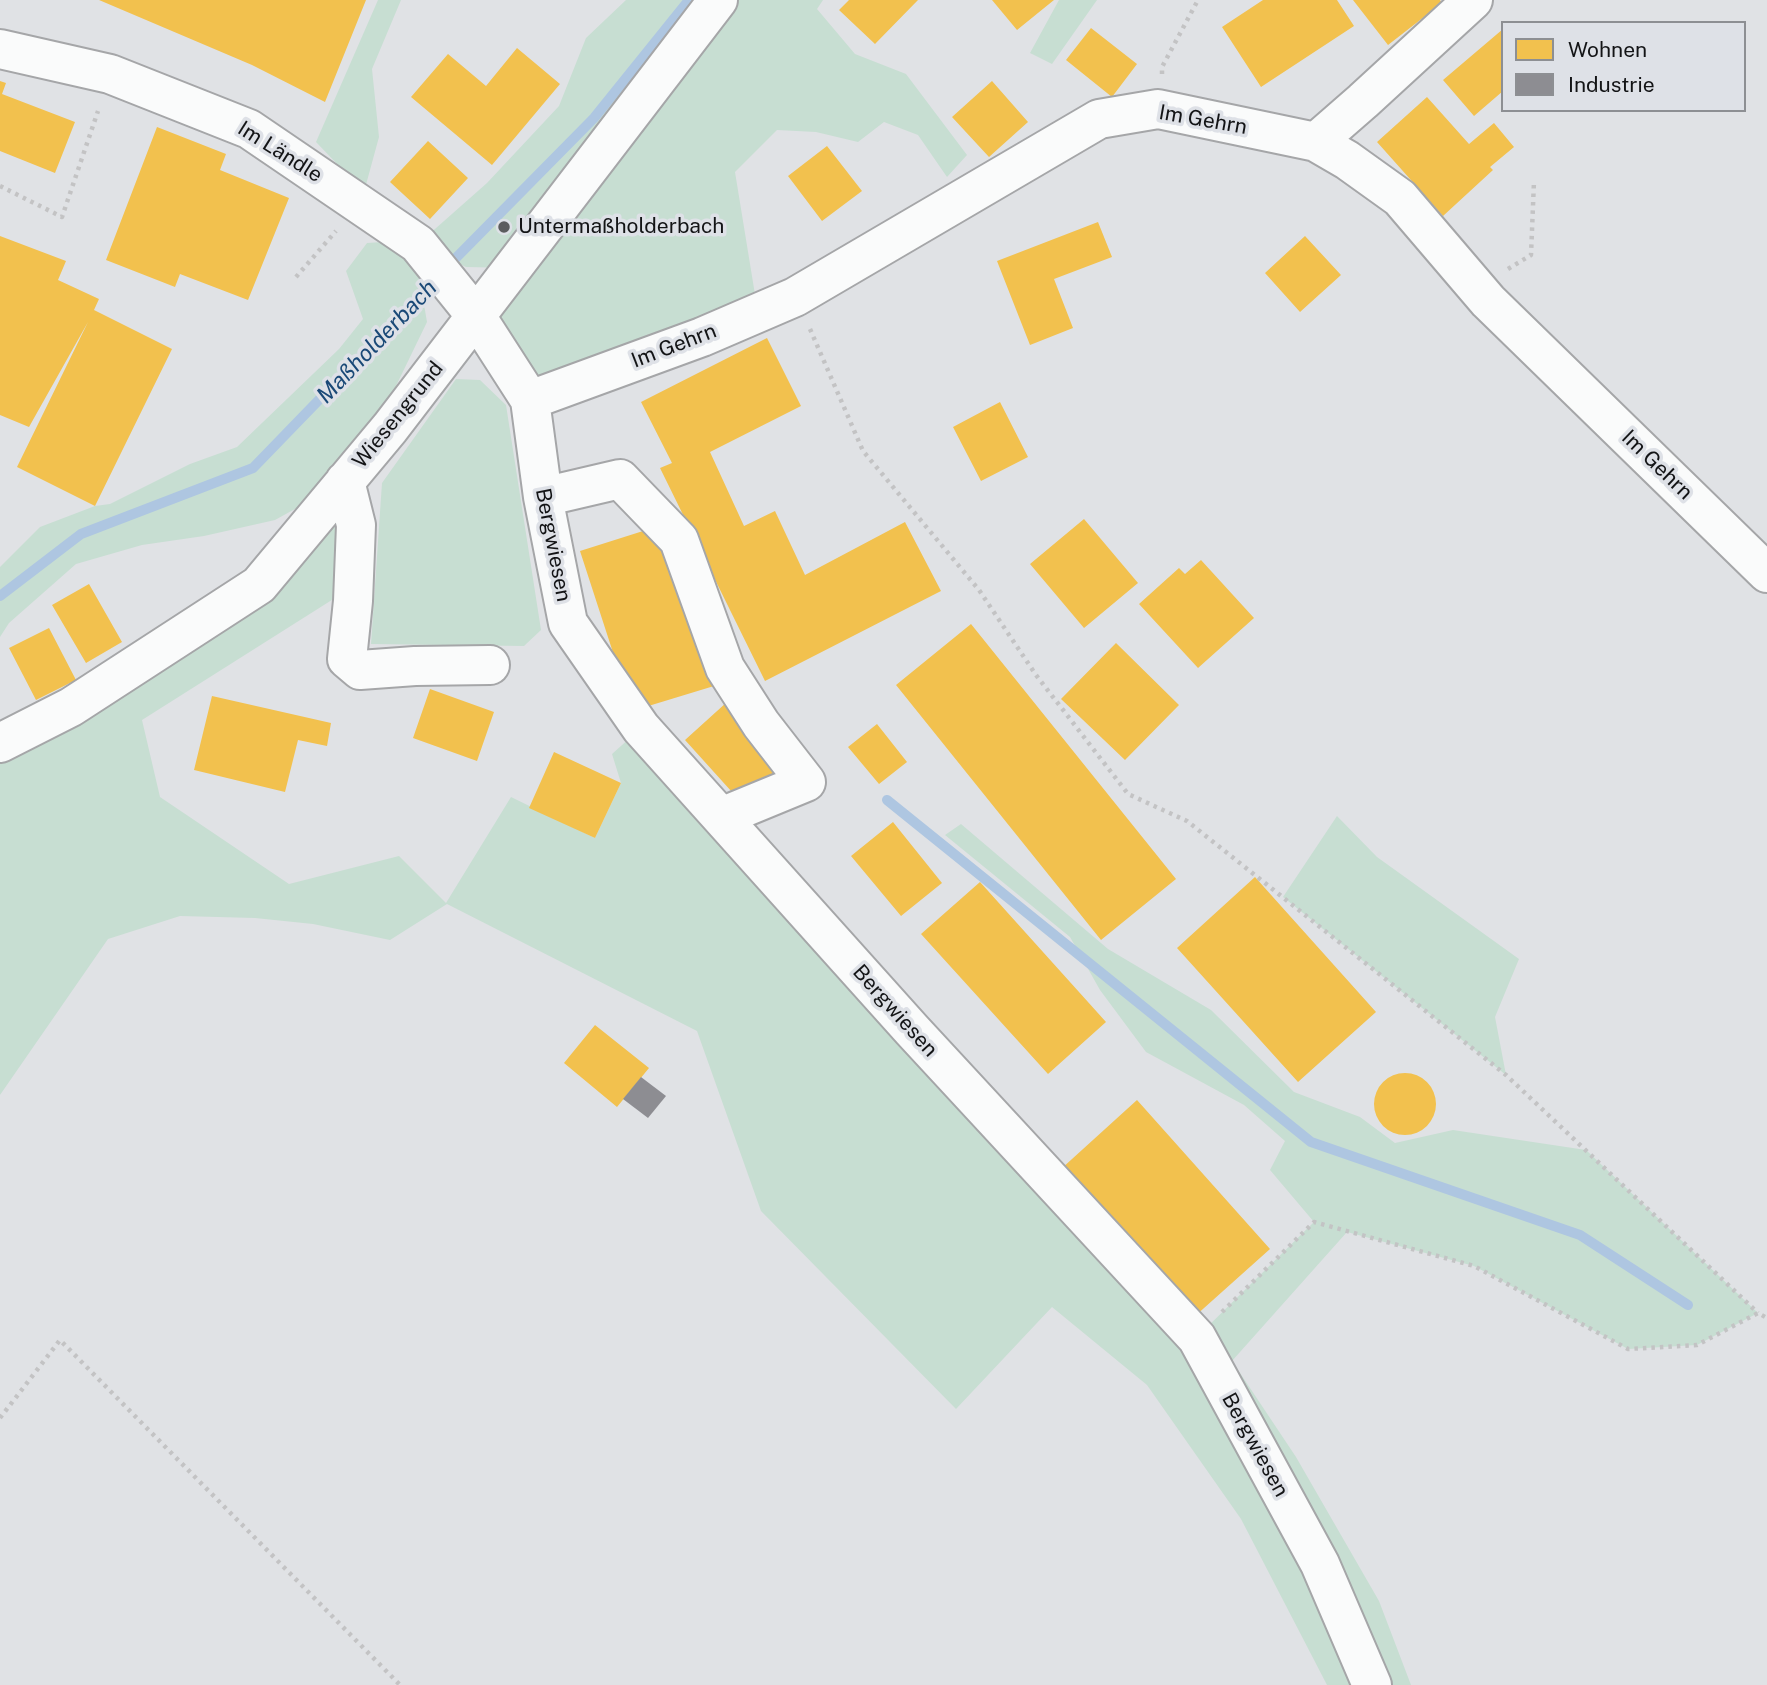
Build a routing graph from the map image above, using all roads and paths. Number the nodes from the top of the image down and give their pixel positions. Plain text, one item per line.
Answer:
1 (718, 0) edge
2 (1198, 0) edge
3 (1473, 0) edge
4 (0, 49) edge
5 (110, 74) junction
6 (1158, 109) junction
7 (1316, 142) junction
8 (1534, 181) dead end
9 (0, 186) edge
10 (360, 205) junction
11 (296, 277) dead end
12 (1477, 288) junction
13 (795, 297) junction
14 (476, 316) junction
15 (530, 400) junction
16 (345, 481) junction
17 (543, 497) junction
18 (1767, 573) edge
19 (490, 665) dead end
20 (0, 743) edge
21 (721, 817) junction
22 (1758, 1313) junction
23 (1767, 1318) edge
24 (1197, 1338) junction
25 (0, 1418) edge
26 (400, 1685) edge
27 (1372, 1685) edge

1 - 14 street, Wiesengrund
2 - 6 path
3 - 7 street
4 - 5 street, Im Ländle
5 - 9 path
5 - 10 street, Im Ländle
6 - 7 street, Im Gehrn
6 - 13 street, Im Gehrn
7 - 12 street, Im Gehrn
8 - 12 path
10 - 11 path
10 - 14 street, Im Ländle
12 - 18 street, Im Gehrn
13 - 15 street, Im Gehrn
13 - 22 path
14 - 15 street, Bergwiesen
14 - 16 street, Wiesengrund
15 - 17 street, Bergwiesen
16 - 19 street
16 - 20 street, Wiesengrund
17 - 21 street, Bergwiesen
17 - 21 street
21 - 24 street, Bergwiesen
22 - 23 path
22 - 24 path
24 - 27 street, Bergwiesen
25 - 26 path

